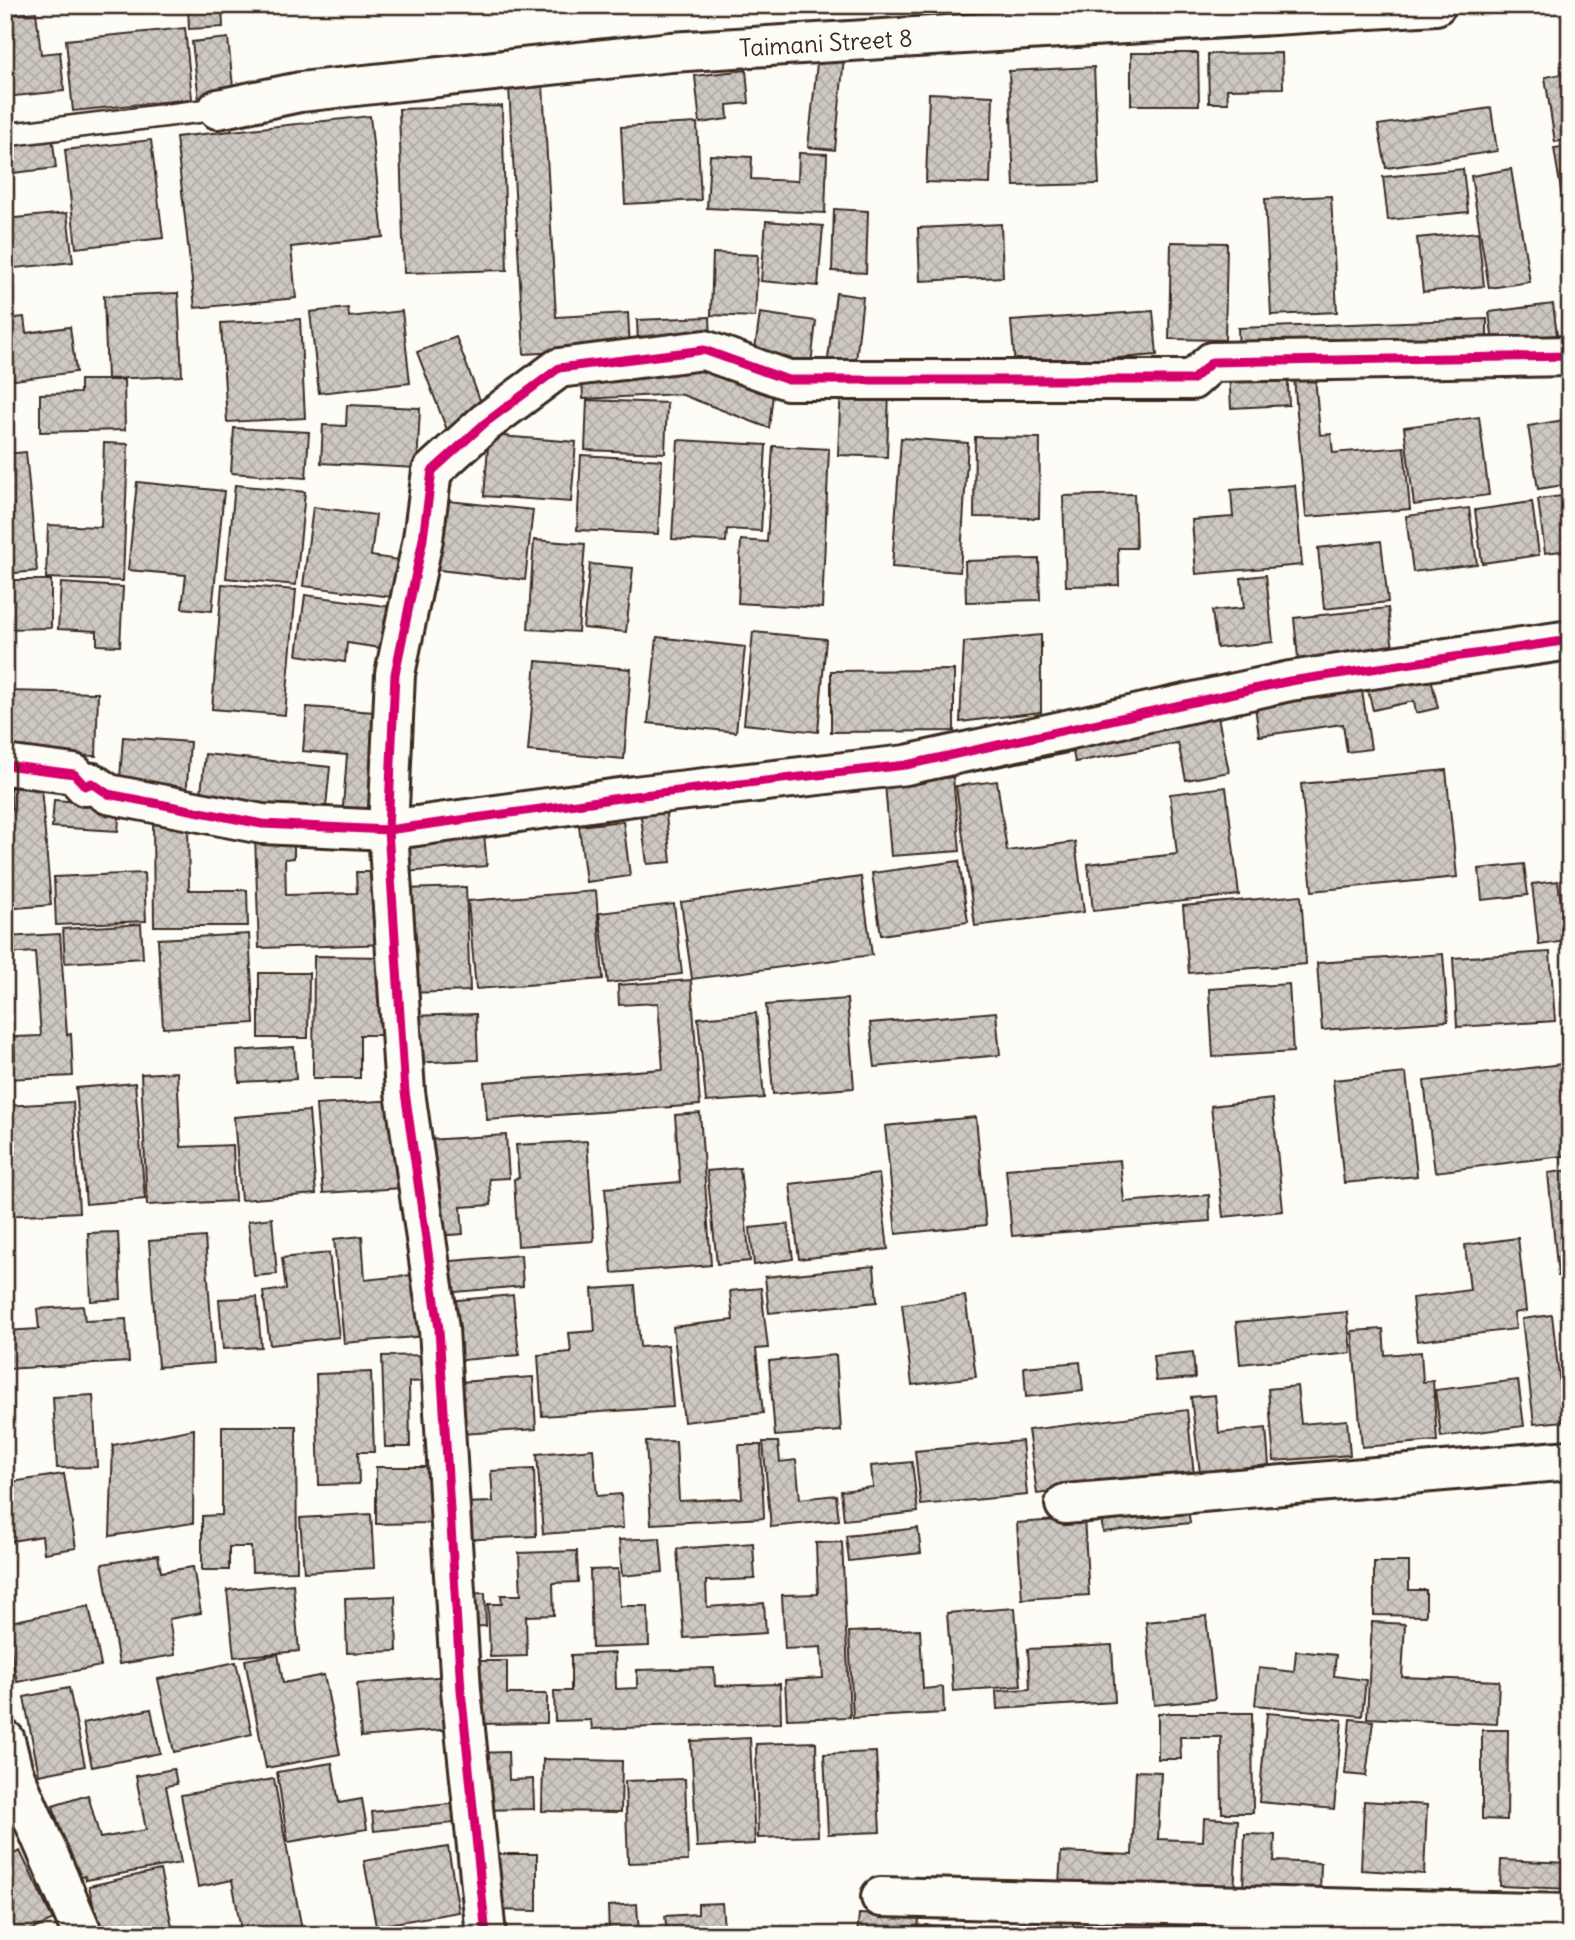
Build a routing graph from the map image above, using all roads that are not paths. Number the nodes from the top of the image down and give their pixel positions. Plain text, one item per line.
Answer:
1 (1436, 5) edge
2 (218, 109) joint
3 (5, 135) edge
4 (1570, 356) edge
5 (1570, 640) edge
6 (5, 765) edge
7 (388, 830) junction
8 (1570, 1460) edge
9 (1065, 1504) dead end
10 (8, 1762) edge
11 (881, 1897) dead end
12 (1570, 1914) edge
13 (83, 1935) edge
14 (485, 1935) edge

1 - 2 street, Taimani Street 8
2 - 3 lane
4 - 7 street
5 - 7 street
6 - 7 street
7 - 14 street
8 - 9 street
10 - 13 street
11 - 12 street

